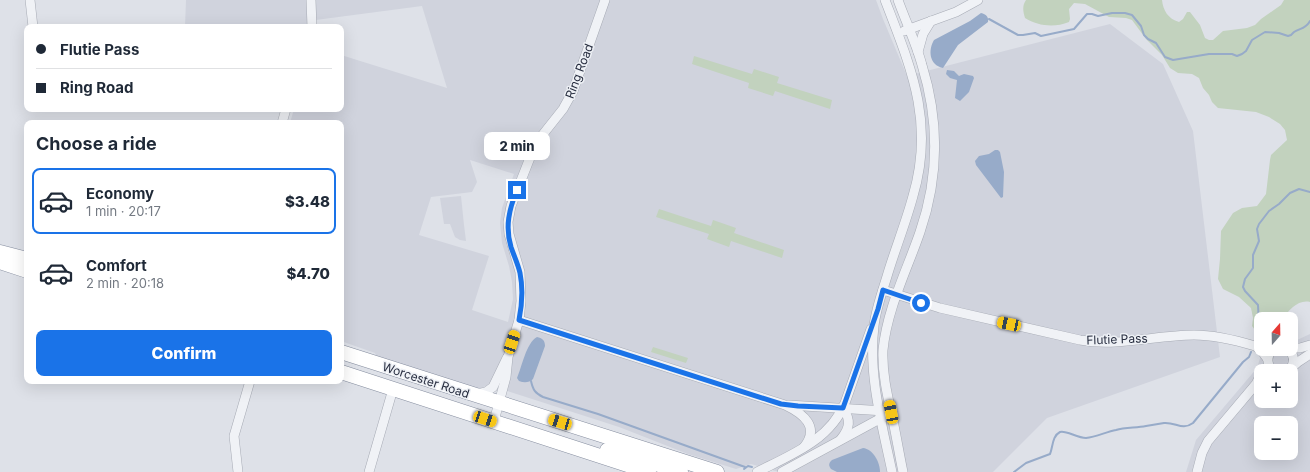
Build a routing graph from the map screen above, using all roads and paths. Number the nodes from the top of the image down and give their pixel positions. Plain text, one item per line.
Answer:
1 (30, 0) edge
2 (311, 0) edge
3 (605, 0) edge
4 (885, 0) edge
5 (898, 0) edge
6 (978, 0) edge
7 (931, 21) junction
8 (33, 24) edge
9 (312, 24) edge
10 (909, 30) junction
11 (898, 34) junction
12 (918, 52) junction
13 (0, 252) edge
14 (24, 259) edge
15 (0, 262) edge
16 (24, 269) edge
17 (883, 290) junction
18 (897, 295) junction
19 (878, 309) junction
20 (519, 320) junction
21 (1238, 342) junction
22 (1254, 343) edge
23 (1310, 345) edge
24 (1298, 348) edge
25 (344, 353) edge
26 (1310, 354) edge
27 (1268, 356) edge
28 (508, 357) junction
29 (1267, 359) junction
30 (1265, 364) edge
31 (1268, 364) edge
32 (1297, 364) edge
33 (344, 373) edge
34 (249, 384) edge
35 (1254, 388) edge
36 (393, 389) junction
37 (470, 394) junction
38 (499, 403) junction
39 (781, 404) junction
40 (843, 408) junction
41 (891, 412) junction
42 (880, 415) junction
43 (494, 422) junction
44 (563, 444) junction
45 (835, 444) junction
46 (804, 447) junction
47 (238, 472) edge
48 (369, 472) edge
49 (649, 472) edge
50 (681, 472) edge
51 (717, 472) edge
52 (757, 472) edge
53 (782, 472) edge
54 (892, 472) edge
55 (903, 472) edge
56 (1197, 472) edge

1 - 8 street
2 - 9 street
3 - 20 street, Ring Road
4 - 11 street
5 - 10 street
6 - 7 street
7 - 10 street
7 - 12 street
10 - 11 street
10 - 12 street
11 - 17 street
12 - 18 street
13 - 14 highway
15 - 16 highway
17 - 18 street, Flutie Pass
17 - 19 street
18 - 21 street, Flutie Pass
18 - 41 street
19 - 40 street
19 - 42 street
20 - 28 street, Ring Road
20 - 39 street
21 - 22 street, Flutie Pass
21 - 29 street, Flutie Pass
23 - 24 street
25 - 37 highway, Worcester Road
26 - 32 street
27 - 29 street
28 - 37 street
28 - 38 street, Ring Road
29 - 30 street
29 - 31 street
33 - 36 highway, Worcester Road
34 - 47 street
35 - 56 street
36 - 43 highway, Worcester Road
36 - 48 street
37 - 38 highway, Worcester Road
38 - 43 street, Ring Road
38 - 51 highway, Worcester Road
39 - 40 street
39 - 46 street
40 - 42 street
40 - 45 street
40 - 46 street
41 - 42 street
41 - 55 street
42 - 45 street
42 - 54 street
43 - 44 highway, Worcester Road
44 - 49 highway, Worcester Road
44 - 50 highway
45 - 53 street
46 - 52 street

